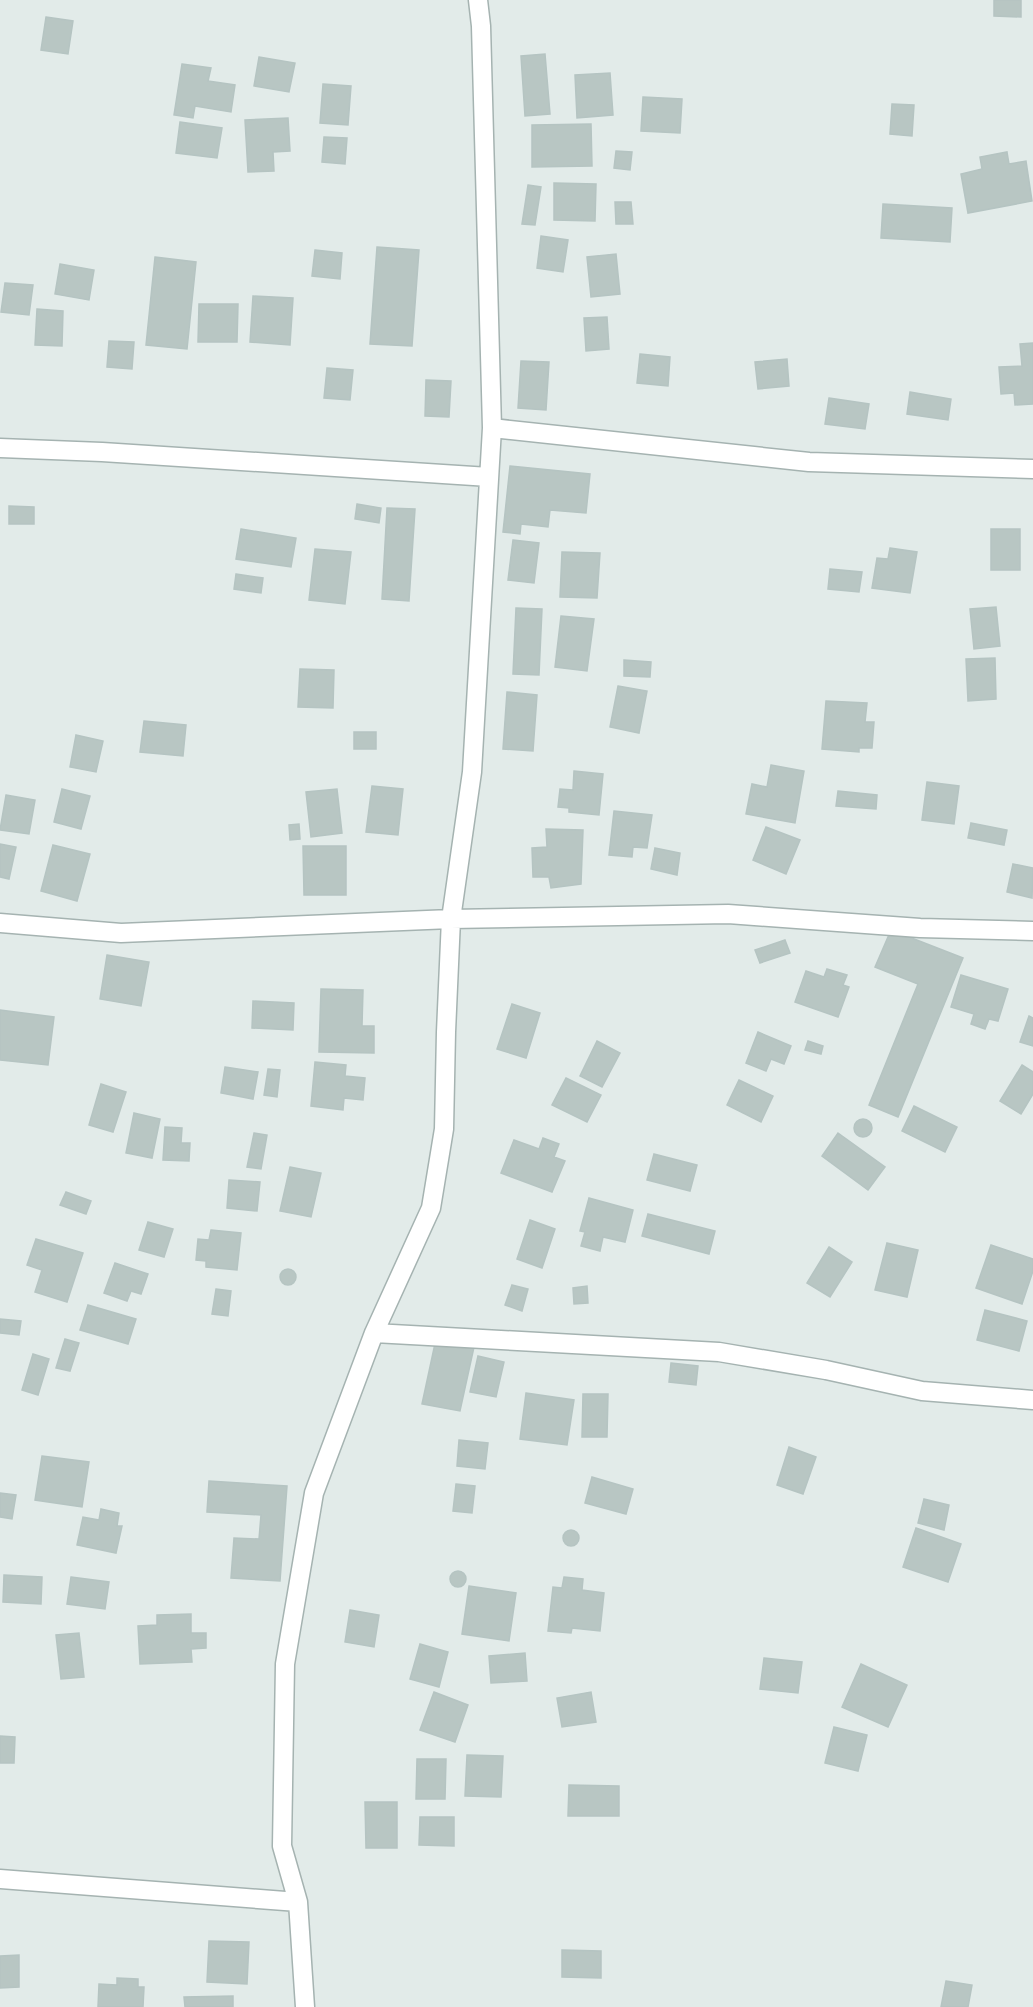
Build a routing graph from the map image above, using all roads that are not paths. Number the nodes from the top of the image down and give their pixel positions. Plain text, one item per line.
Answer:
1 (478, 0) edge
2 (492, 428) junction
3 (0, 448) edge
4 (1033, 469) edge
5 (489, 477) junction
6 (451, 919) junction
7 (0, 924) edge
8 (1033, 931) edge
9 (374, 1333) junction
10 (1033, 1400) edge
11 (0, 1879) edge
12 (298, 1902) junction
13 (305, 2007) edge

1 - 2 street
2 - 4 street
2 - 5 street
3 - 5 street
5 - 6 street
6 - 7 street
6 - 8 street
6 - 9 street
9 - 10 street
9 - 12 street
11 - 12 street
12 - 13 street

